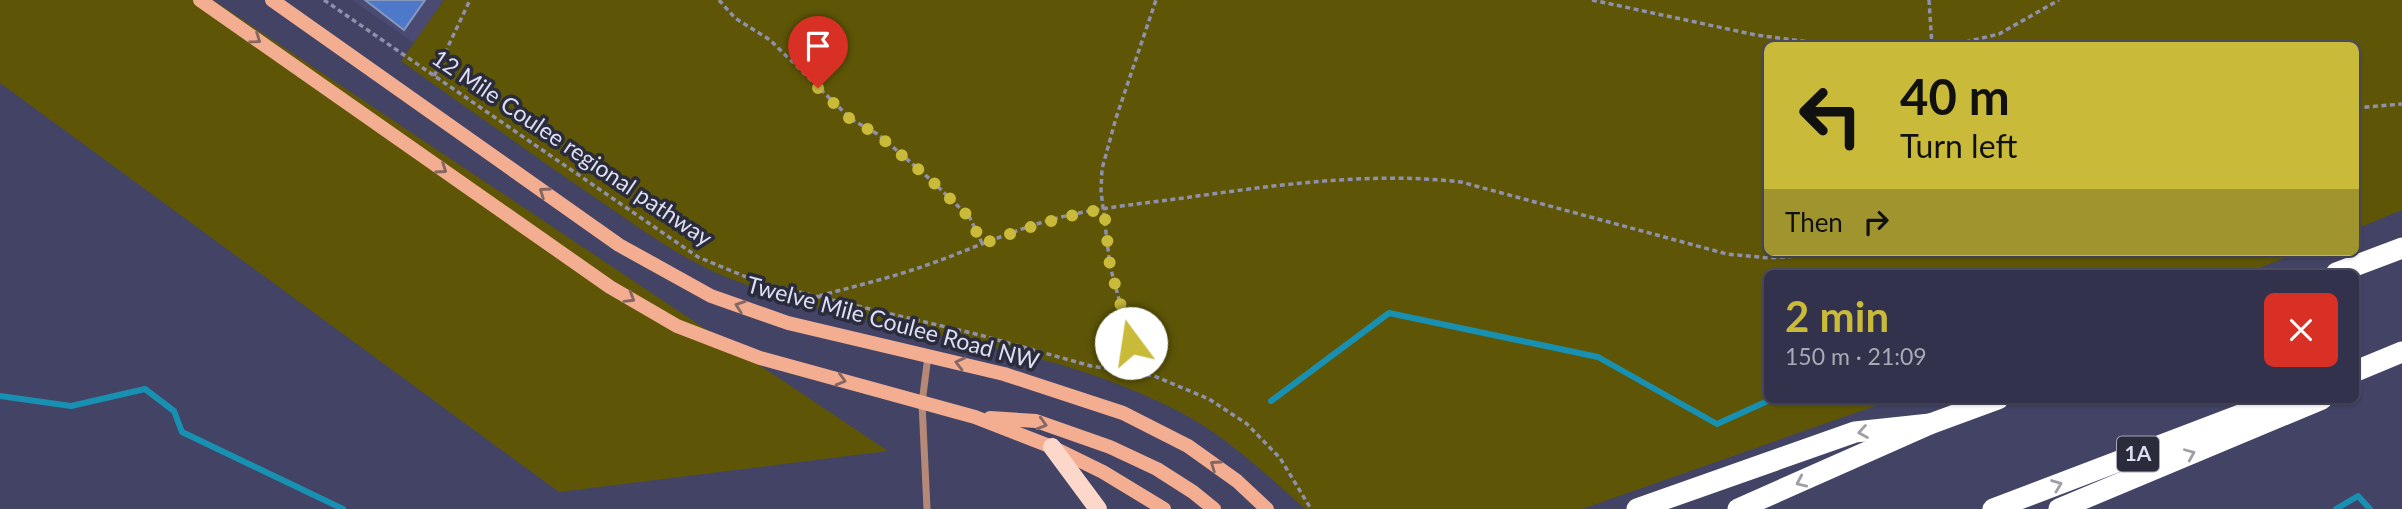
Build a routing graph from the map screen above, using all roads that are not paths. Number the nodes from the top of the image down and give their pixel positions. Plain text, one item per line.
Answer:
1 (200, 0) edge
2 (272, 0) edge
3 (2402, 248) edge
4 (2344, 270) edge
5 (2402, 352) edge
6 (928, 355) junction
7 (2361, 371) edge
8 (922, 403) junction
9 (1987, 403) edge
10 (2271, 403) edge
11 (2312, 403) edge
12 (975, 417) junction
13 (1930, 424) junction
14 (1052, 447) junction
15 (1753, 505) edge
16 (928, 509) edge
17 (1098, 509) edge
18 (1164, 509) edge
19 (1214, 509) edge
20 (1267, 509) edge
21 (1637, 509) edge
22 (1738, 509) edge
23 (1993, 509) edge
24 (2059, 509) edge

1 -> 8 main road
6 -> 2 main road, Twelve Mile Coulee Road NW
3 - 4 highway
5 - 7 highway
6 - 8 street
20 -> 6 main road, Twelve Mile Coulee Road NW
8 - 12 main road
8 - 16 street
9 - 13 highway
23 -> 10 highway, 1A
24 -> 11 highway
12 - 14 main road
12 -> 19 main road
13 -> 15 highway
13 -> 21 highway
14 - 17 main road
14 - 18 main road
15 - 22 highway

